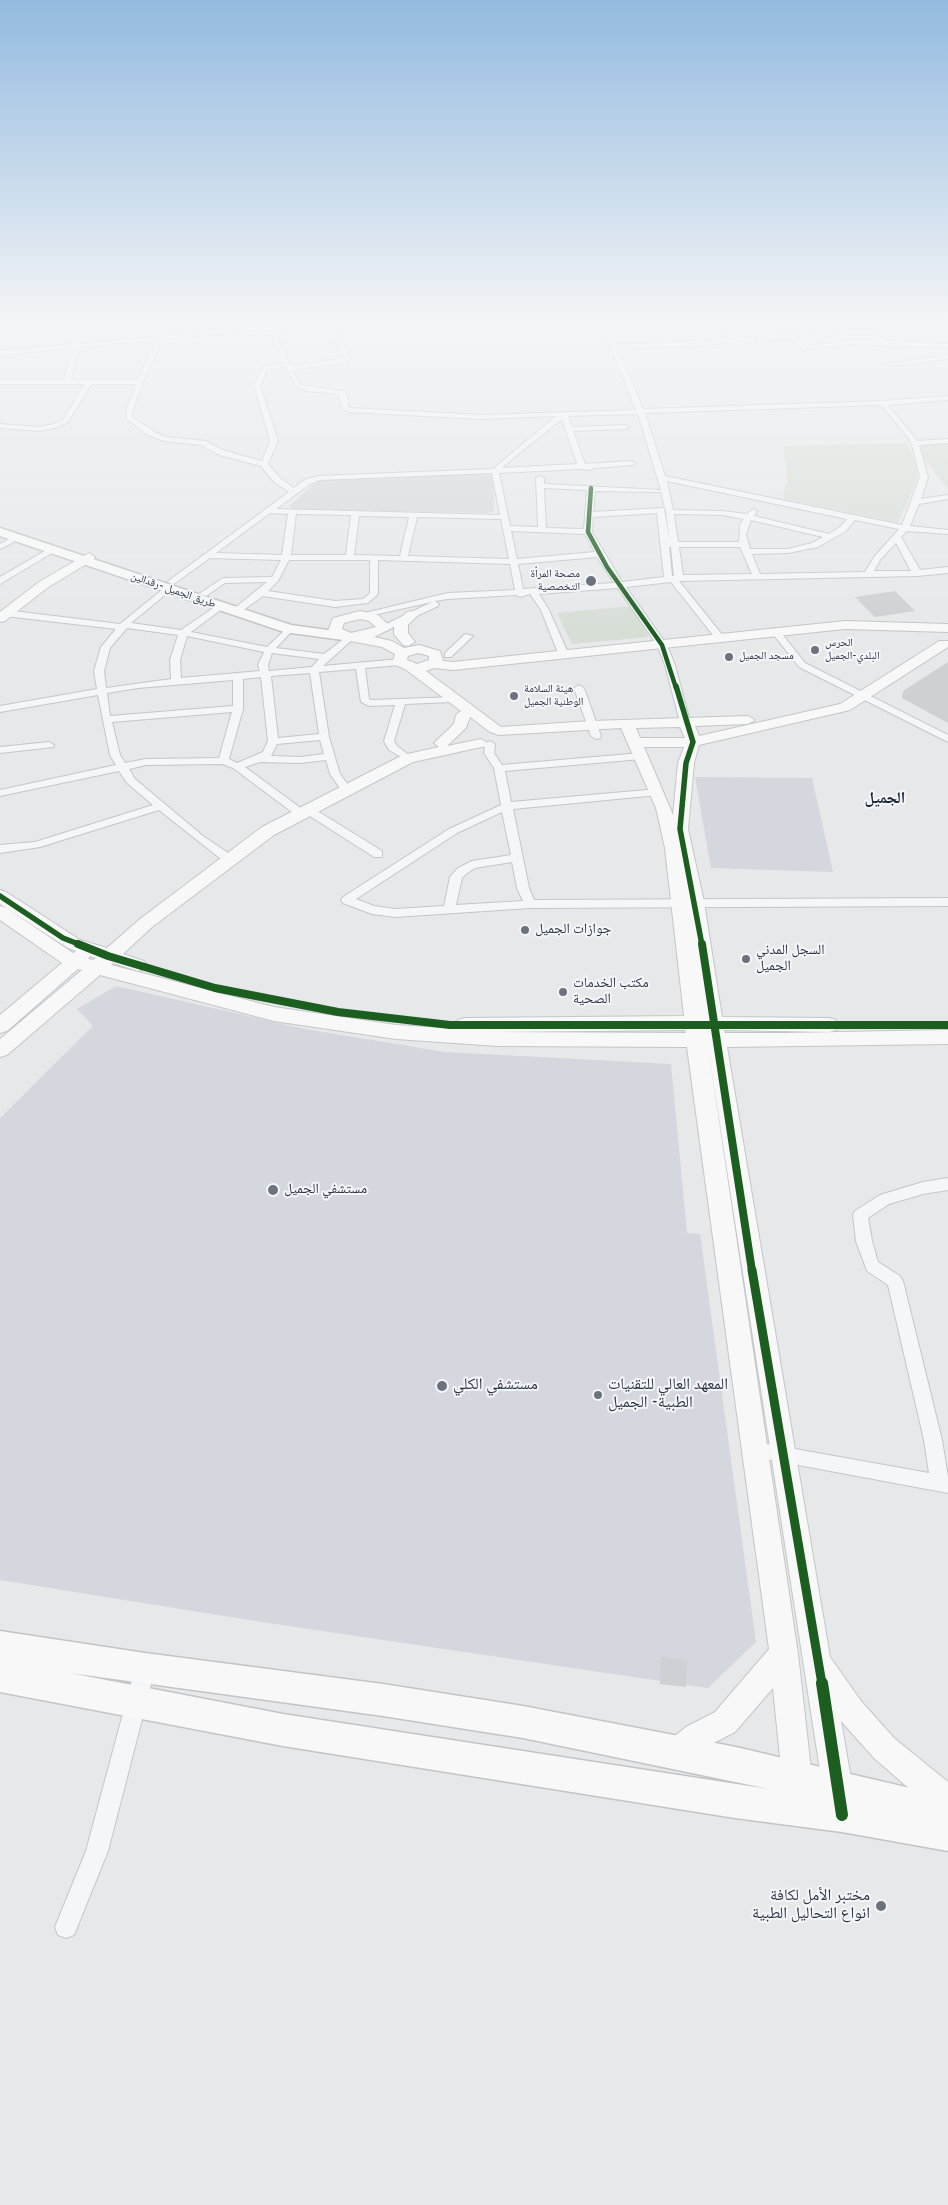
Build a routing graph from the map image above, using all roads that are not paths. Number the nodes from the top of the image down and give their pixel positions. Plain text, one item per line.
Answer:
1 (58, 425) edge
2 (137, 425) edge
3 (269, 425) edge
4 (550, 425) edge
5 (568, 425) edge
6 (639, 425) edge
7 (641, 425) edge
8 (901, 425) edge
9 (0, 426) edge
10 (625, 427) dead end
11 (569, 429) junction
12 (948, 440) edge
13 (915, 443) junction
14 (631, 462) dead end
15 (264, 464) junction
16 (582, 467) junction
17 (540, 469) junction
18 (495, 471) junction
19 (604, 471) dead end
20 (662, 478) junction
21 (541, 486) junction
22 (591, 488) junction
23 (658, 491) junction
24 (294, 492) junction
25 (948, 497) edge
26 (762, 499) junction
27 (916, 502) junction
28 (660, 510) junction
29 (271, 511) junction
30 (292, 512) junction
31 (670, 512) junction
32 (355, 513) junction
33 (413, 515) junction
34 (591, 515) junction
35 (503, 517) junction
36 (749, 517) junction
37 (854, 517) junction
38 (0, 527) edge
39 (508, 528) junction
40 (904, 528) junction
41 (542, 530) junction
42 (0, 532) edge
43 (588, 532) junction
44 (948, 532) edge
45 (828, 536) junction
46 (897, 537) junction
47 (17, 538) junction
48 (663, 544) junction
49 (673, 544) junction
50 (0, 547) edge
51 (745, 548) junction
52 (53, 550) junction
53 (599, 554) junction
54 (208, 555) junction
55 (350, 557) junction
56 (374, 557) junction
57 (404, 557) junction
58 (83, 558) junction
59 (286, 558) junction
60 (515, 562) junction
61 (948, 570) edge
62 (917, 573) junction
63 (868, 574) junction
64 (757, 576) junction
65 (674, 578) junction
66 (275, 579) junction
67 (0, 581) edge
68 (170, 585) junction
69 (619, 586) junction
70 (261, 593) junction
71 (534, 593) junction
72 (202, 594) junction
73 (520, 594) junction
74 (448, 596) junction
75 (219, 607) junction
76 (240, 609) junction
77 (2, 614) edge
78 (360, 615) junction
79 (412, 615) junction
80 (338, 621) junction
81 (123, 626) junction
82 (385, 628) junction
83 (948, 628) edge
84 (289, 629) junction
85 (776, 632) junction
86 (183, 633) junction
87 (924, 634) junction
88 (468, 636) dead end
89 (354, 637) junction
90 (719, 638) junction
91 (947, 640) edge
92 (662, 645) junction
93 (269, 650) junction
94 (563, 653) junction
95 (448, 655) junction
96 (326, 657) junction
97 (417, 657) junction
98 (917, 662) junction
99 (479, 663) junction
100 (360, 666) junction
101 (314, 670) junction
102 (238, 675) junction
103 (266, 675) junction
104 (429, 680) junction
105 (176, 682) junction
106 (578, 688) dead end
107 (101, 690) junction
108 (861, 696) junction
109 (401, 701) junction
110 (458, 705) junction
111 (3, 708) edge
112 (238, 709) junction
113 (805, 717) junction
114 (106, 719) junction
115 (516, 729) junction
116 (594, 731) junction
117 (689, 732) junction
118 (487, 734) junction
119 (324, 737) junction
120 (633, 739) junction
121 (948, 739) edge
122 (273, 741) junction
123 (441, 743) junction
124 (49, 745) dead end
125 (0, 750) edge
126 (328, 757) junction
127 (412, 758) junction
128 (260, 759) junction
129 (223, 760) junction
130 (237, 766) junction
131 (123, 768) junction
132 (499, 768) junction
133 (346, 789) junction
134 (658, 792) junction
135 (0, 793) edge
136 (160, 806) junction
137 (507, 806) junction
138 (303, 811) junction
139 (0, 849) edge
140 (378, 854) dead end
141 (231, 856) junction
142 (517, 858) junction
143 (0, 896) edge
144 (687, 902) junction
145 (948, 902) edge
146 (530, 904) junction
147 (449, 910) junction
148 (0, 912) edge
149 (91, 950) junction
150 (72, 961) junction
151 (102, 962) junction
152 (948, 1025) edge
153 (0, 1026) edge
154 (705, 1032) junction
155 (948, 1037) edge
156 (0, 1050) edge
157 (948, 1184) edge
158 (756, 1450) junction
159 (782, 1454) junction
160 (943, 1484) edge
161 (0, 1647) edge
162 (784, 1654) junction
163 (819, 1663) junction
164 (145, 1669) junction
165 (0, 1676) edge
166 (136, 1701) junction
167 (676, 1753) junction
168 (798, 1794) junction
169 (840, 1801) junction
170 (947, 1816) edge
171 (66, 1927) dead end

1 - 9 street
2 - 15 street
3 - 15 street
4 - 18 street
5 - 11 street
6 - 23 street
7 - 20 street
8 - 13 street
10 - 11 street
11 - 16 street
12 - 13 street
13 - 27 street
14 - 16 street
15 - 24 street
16 - 17 street
16 - 19 street
17 - 18 street
17 - 21 street
18 - 24 street
18 - 35 street
20 - 26 street
20 - 31 street
21 - 22 street
21 - 41 street
22 - 23 street
22 - 34 street
23 - 28 street
24 - 29 street
25 - 27 street
26 - 36 street
26 - 37 street
27 - 40 street
28 - 34 street
28 - 48 street
29 - 30 street
29 - 54 street
30 - 32 street
30 - 59 street
31 - 36 street
31 - 49 street
32 - 33 street
32 - 55 street
33 - 35 street
33 - 57 street
34 - 43 street
35 - 39 street
36 - 45 street
36 - 51 street
37 - 40 street
37 - 45 street
38 - 58 main road, طريق الجميل -رقدالين
39 - 41 street
39 - 60 street
40 - 44 street
40 - 46 street
41 - 43 street
42 - 47 main road, طريق الجميل -رقدالين
43 - 53 street
45 - 51 street
46 - 62 street
46 - 63 street
47 - 50 street
47 - 52 main road, طريق الجميل -رقدالين
48 - 49 street
48 - 65 street
49 - 51 street
49 - 65 street
51 - 64 street
52 - 58 main road, طريق الجميل -رقدالين
52 - 67 street
53 - 60 street
53 - 69 street
54 - 59 street
54 - 68 street
55 - 56 street
55 - 59 street
56 - 57 street
56 - 70 street
57 - 60 street
58 - 68 main road, طريق الجميل -رقدالين
58 - 77 street
59 - 66 street
60 - 73 street
61 - 62 street
62 - 63 street
63 - 64 street
64 - 65 street
65 - 69 street
65 - 90 street
66 - 70 street
66 - 72 street
68 - 72 main road, طريق الجميل -رقدالين
68 - 75 main road, طريق الجميل -رقدالين
68 - 81 street
69 - 71 street
69 - 92 street
70 - 76 street
71 - 73 street
71 - 94 street
72 - 76 main road, طريق الجميل -رقدالين
73 - 74 street
74 - 78 street
74 - 79 street
75 - 84 main road, طريق الجميل -رقدالين
75 - 86 street
76 - 80 main road, طريق الجميل -رقدالين
77 - 81 street
78 - 80 street
78 - 82 street
79 - 82 street
79 - 97 street
80 - 89 street
81 - 86 street
81 - 107 street
82 - 89 street
82 - 97 street
83 - 87 street
84 - 89 main road, طريق الجميل -رقدالين
84 - 93 street
85 - 87 street
85 - 90 street
85 - 108 street
86 - 93 street
86 - 105 street
87 - 91 street
87 - 98 street
88 - 95 street
89 - 96 street
89 - 97 street
90 - 92 street
91 - 98 street
92 - 94 street
92 - 117 street
93 - 96 street
93 - 103 street
94 - 99 street
95 - 97 street
95 - 99 street
96 - 101 street
97 - 99 street
97 - 100 street
97 - 104 street
97 - 104 street
98 - 108 street
100 - 101 street
100 - 109 street
101 - 103 street
101 - 119 street
102 - 103 street
102 - 105 street
102 - 112 street
103 - 122 street
104 - 110 street
105 - 107 street
106 - 116 street
107 - 111 street
107 - 114 street
108 - 113 street
108 - 121 street
109 - 110 street
109 - 127 street
110 - 118 street
110 - 123 street
112 - 114 street
112 - 129 street
113 - 117 street
113 - 117 street
114 - 131 street
115 - 116 street
115 - 118 street
115 - 118 street
116 - 118 street
116 - 120 street
117 - 120 street
117 - 120 street
117 - 144 street
118 - 123 street
118 - 127 street
118 - 132 street
119 - 122 street
119 - 126 street
120 - 132 street
120 - 134 street
122 - 128 street
123 - 127 street
124 - 125 street
126 - 128 street
126 - 133 street
127 - 133 street
128 - 130 street
129 - 130 street
129 - 131 street
130 - 138 street
131 - 135 street
131 - 136 street
132 - 137 street
133 - 138 street
134 - 137 street
134 - 144 street
136 - 139 street
136 - 141 street
137 - 142 street
137 - 147 street
138 - 140 street
138 - 141 street
141 - 149 street
141 - 151 street
142 - 146 street
142 - 147 street
143 - 149 street
144 - 145 street
144 - 146 street
144 - 154 street
146 - 147 street
148 - 150 street
149 - 150 street
149 - 151 street
150 - 151 street
150 - 153 street
151 - 154 street
151 - 156 street
152 - 154 street
154 - 155 street
154 - 158 street
154 - 159 street
157 - 160 street
158 - 159 street
158 - 162 street
159 - 160 street
159 - 163 street
161 - 164 main road
162 - 167 street
162 - 168 street
163 - 169 street
163 - 170 street
164 - 166 street
164 - 167 main road
165 - 166 main road
166 - 168 main road
166 - 171 street
167 - 168 main road
168 - 169 main road
169 - 170 main road

